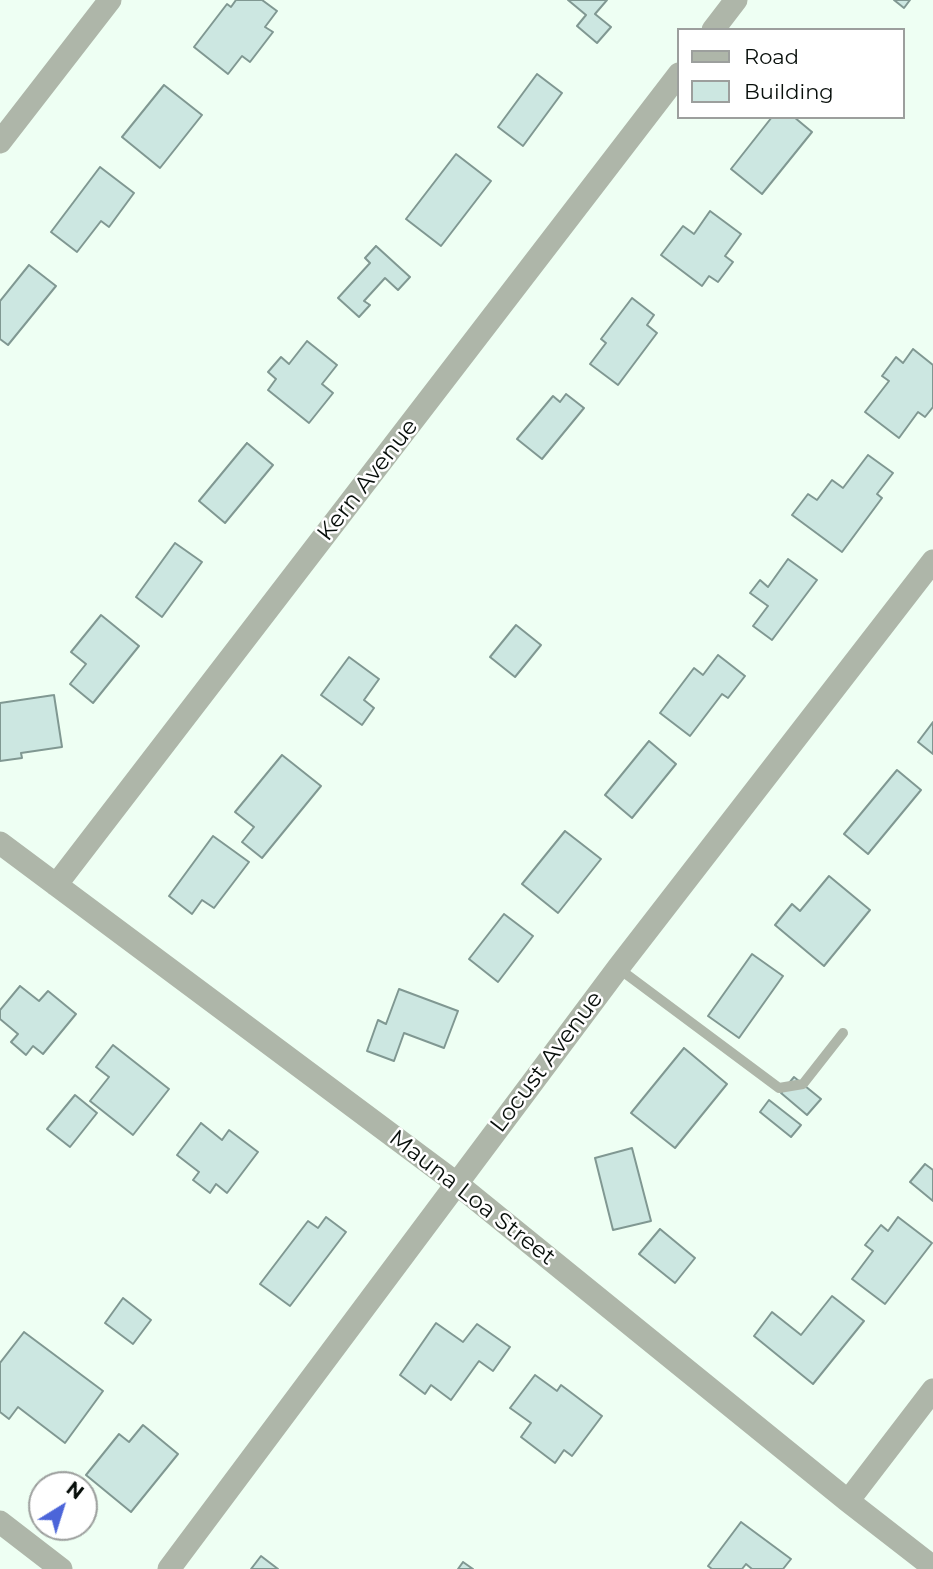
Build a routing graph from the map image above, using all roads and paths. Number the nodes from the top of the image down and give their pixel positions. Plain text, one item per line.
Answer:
1 (110, 0) edge
2 (736, 0) edge
3 (715, 28) edge
4 (678, 75) edge
5 (0, 142) edge
6 (933, 561) edge
7 (0, 843) edge
8 (56, 886) junction
9 (618, 968) junction
10 (843, 1033) dead end
11 (456, 1183) junction
12 (933, 1390) edge
13 (848, 1501) junction
14 (0, 1522) edge
15 (933, 1567) edge
16 (61, 1569) edge
17 (169, 1569) edge

1 - 5 street
2 - 3 street
4 - 8 street, Kern Avenue
6 - 9 street, Locust Avenue
7 - 8 street, Mauna Loa Street
8 - 11 street, Mauna Loa Street
9 - 10 lane
9 - 11 street, Locust Avenue
11 - 13 street, Mauna Loa Street
11 - 17 street, Locust Avenue
12 - 13 street
13 - 15 street, Mauna Loa Street
14 - 16 street

